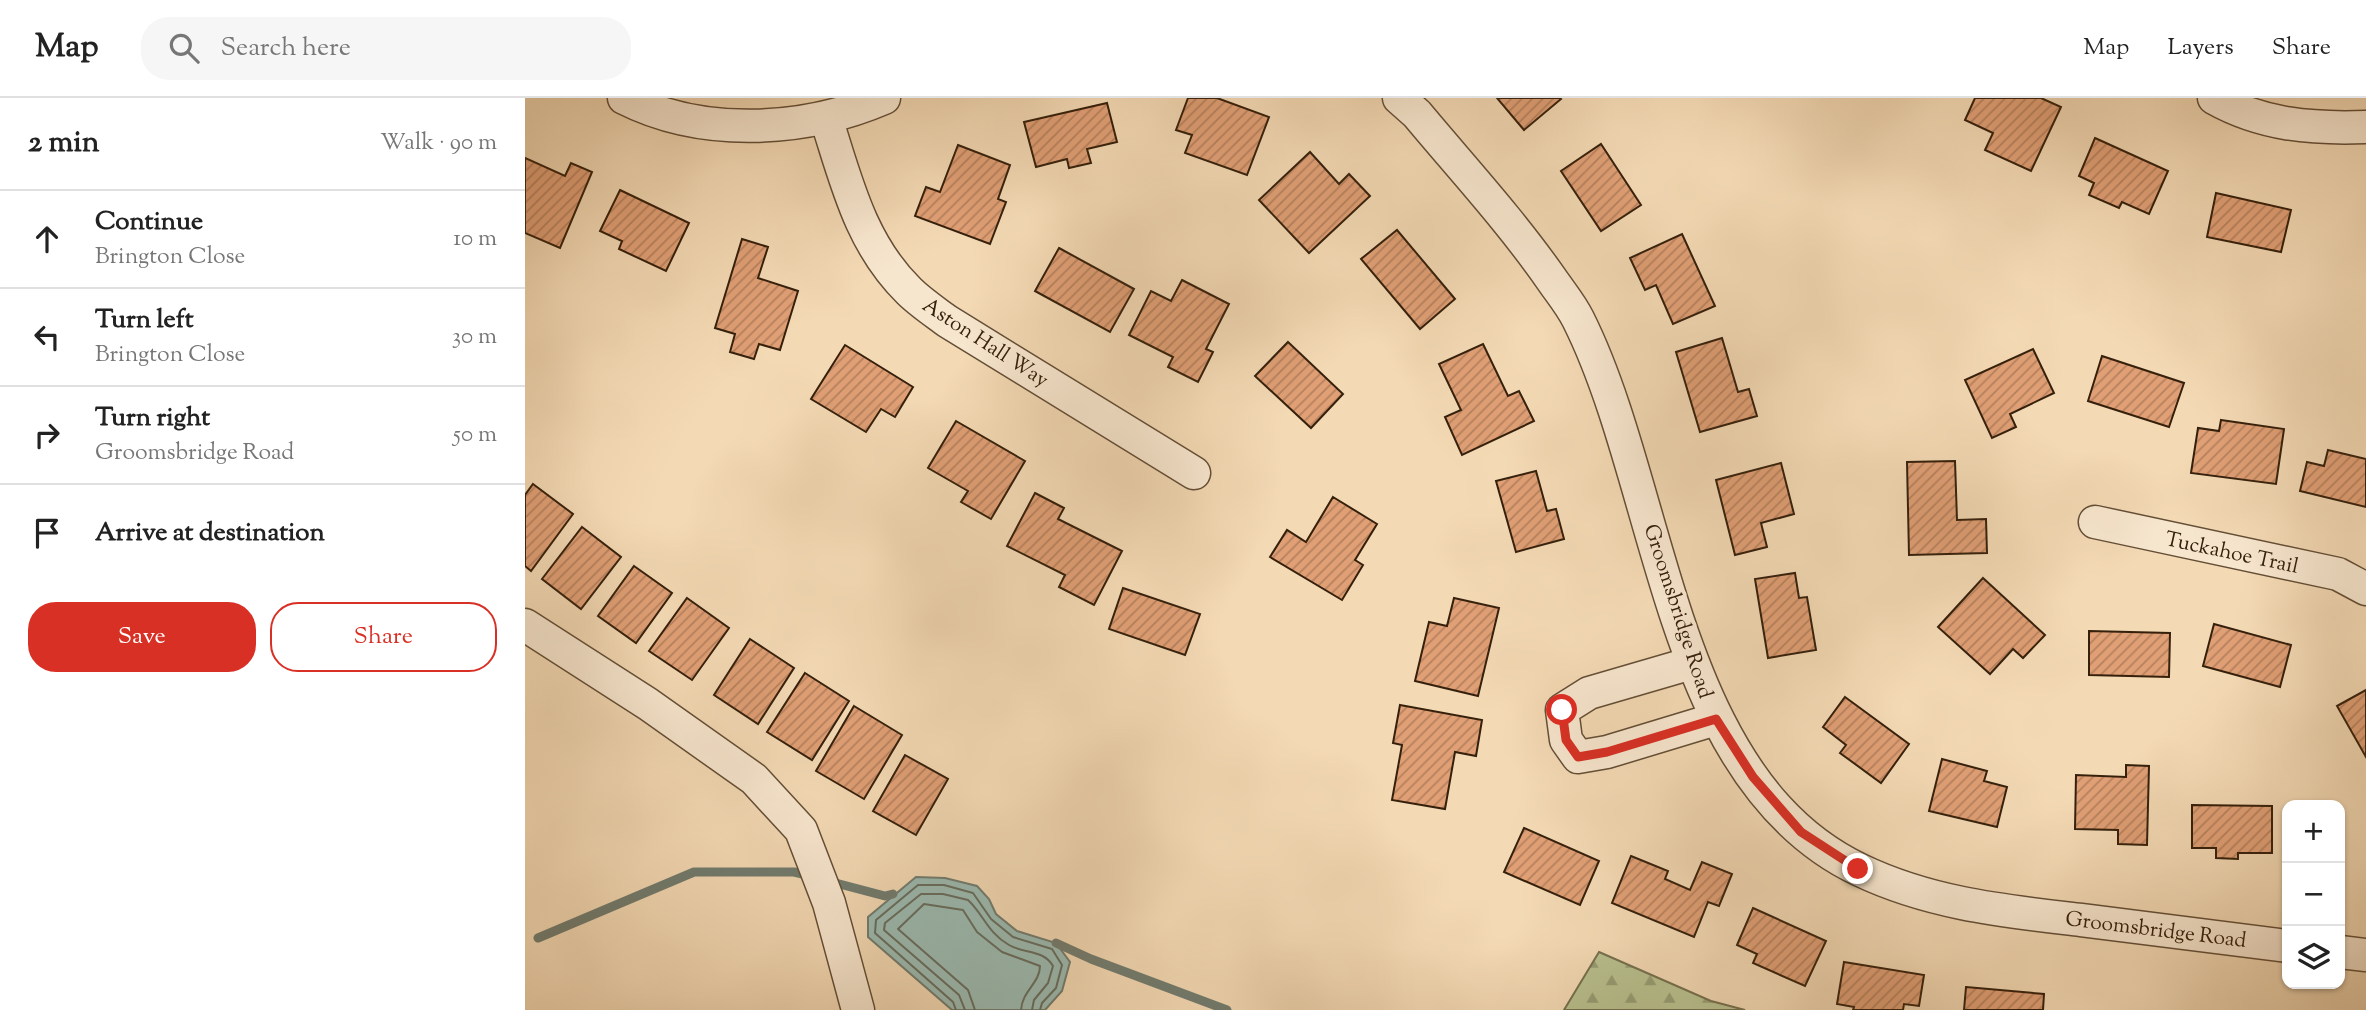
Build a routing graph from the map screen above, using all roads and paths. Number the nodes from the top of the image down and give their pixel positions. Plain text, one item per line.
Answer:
1 (624, 98) edge
2 (884, 98) edge
3 (1399, 98) edge
4 (2214, 98) edge
5 (826, 118) junction
6 (2366, 127) edge
7 (1194, 473) dead end
8 (2095, 522) dead end
9 (2366, 589) edge
10 (525, 625) edge
11 (1692, 663) junction
12 (1716, 719) junction
13 (2282, 945) edge
14 (2345, 953) edge
15 (2366, 955) edge
16 (858, 1010) edge

1 - 5 street
2 - 5 street
3 - 11 street, Groomsbridge Road
4 - 6 street
5 - 7 street, Aston Hall Way
8 - 9 street, Tuckahoe Trail
10 - 16 street
11 - 12 street, Groomsbridge Road
11 - 12 street
12 - 13 street, Groomsbridge Road
14 - 15 street

